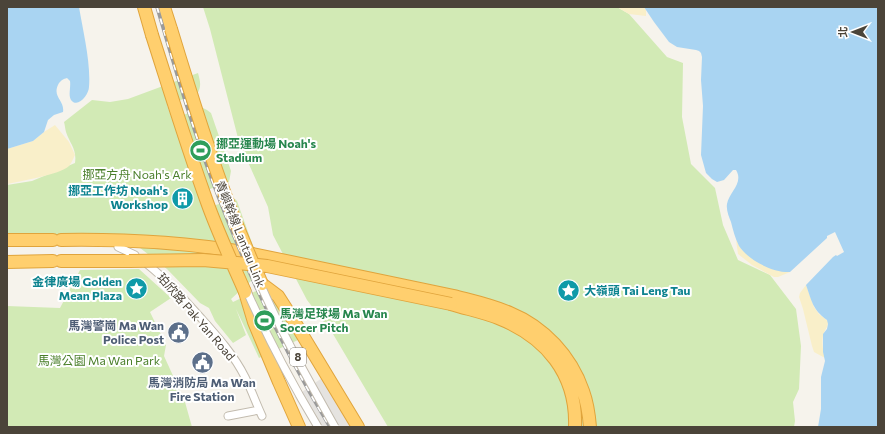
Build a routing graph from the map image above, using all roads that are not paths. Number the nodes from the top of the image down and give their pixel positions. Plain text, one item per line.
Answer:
1 (145, 7) edge
2 (163, 7) edge
3 (7, 240) edge
4 (118, 247) dead end
5 (135, 256) dead end
6 (7, 262) edge
7 (147, 264) dead end
8 (262, 284) junction
9 (245, 292) junction
10 (453, 300) junction
11 (578, 393) junction
12 (228, 416) dead end
13 (299, 427) edge
14 (317, 427) edge
15 (337, 427) edge
16 (358, 427) edge
17 (575, 427) edge
18 (590, 427) edge

1 - 9 highway, 青嶼幹線 Lantau Link / 8, bridge
1 - 14 street, 青嶼幹線 Lantau Link, bridge
2 - 8 highway, 青嶼幹線 Lantau Link / 8, bridge
2 - 15 street, 青嶼幹線 Lantau Link, bridge
3 - 10 highway, bridge
4 - 5 street
6 - 10 highway, bridge
7 - 12 street, 珀欣路 Pak Yan Road
8 - 15 highway, 青嶼幹線 Lantau Link / 8, bridge
8 - 16 highway
9 - 13 highway
9 - 14 highway, 青嶼幹線 Lantau Link / 8, bridge
10 - 11 highway
11 - 17 highway
11 - 18 highway

